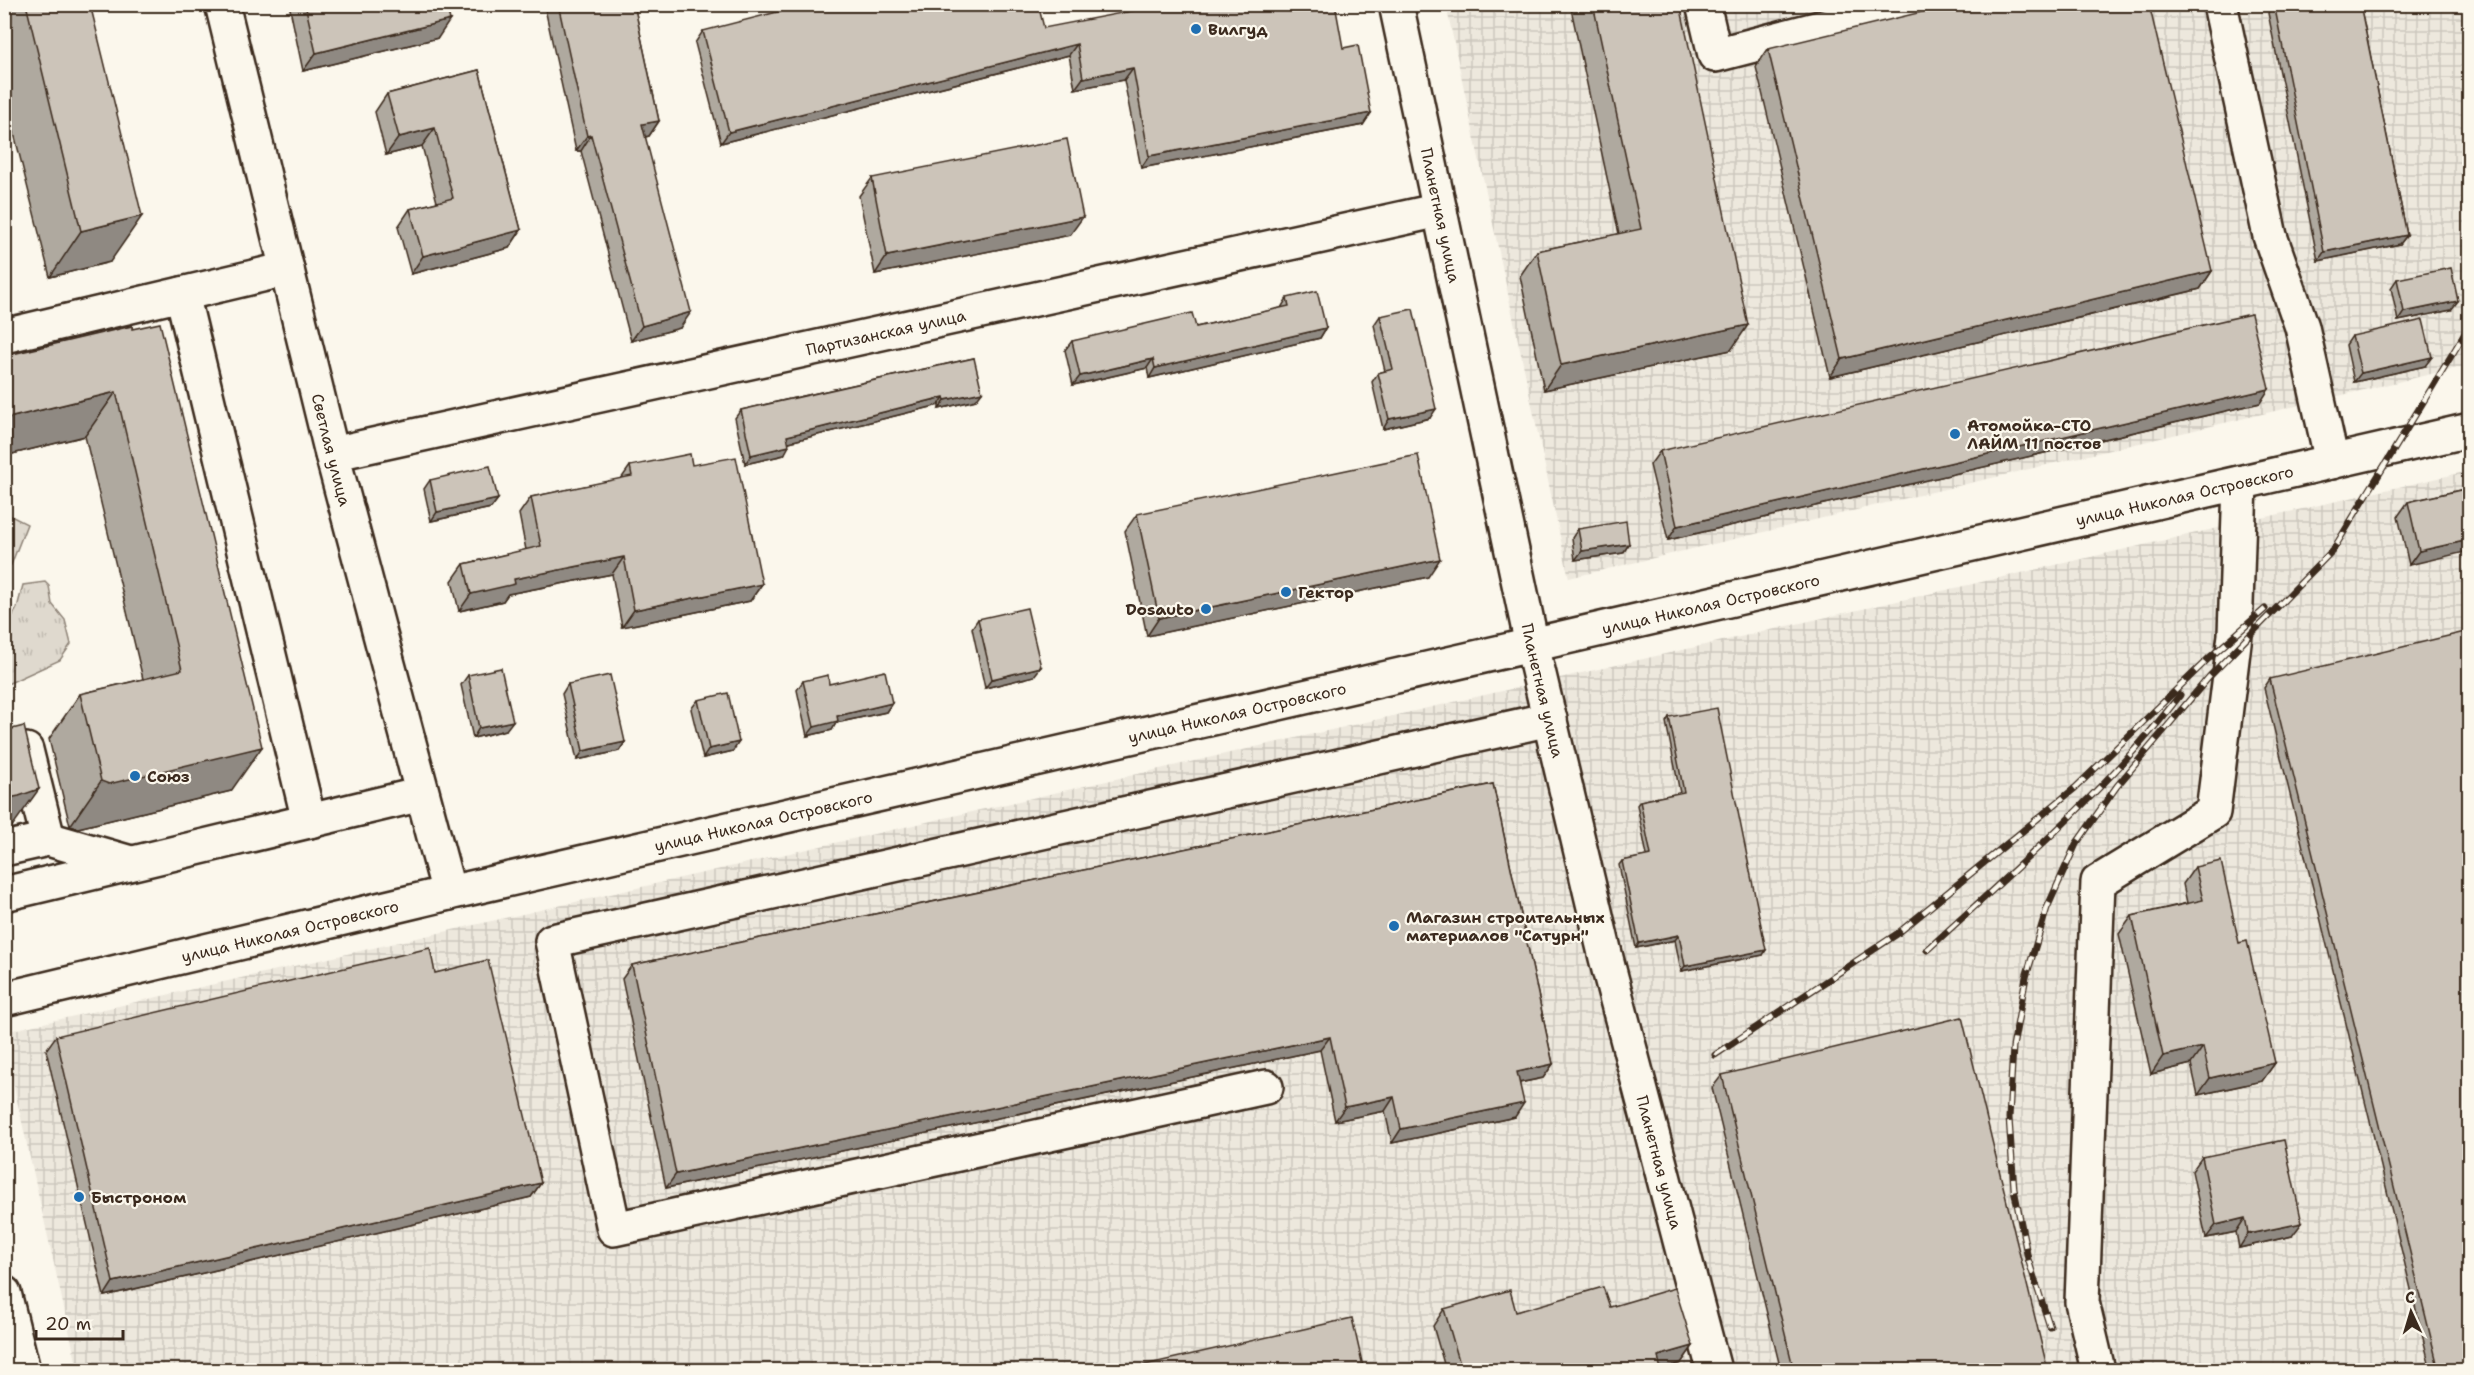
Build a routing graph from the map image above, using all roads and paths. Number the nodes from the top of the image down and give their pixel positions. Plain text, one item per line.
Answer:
1 (222, 4) edge
2 (1395, 4) edge
3 (1703, 4) edge
4 (1913, 4) edge
5 (2220, 4) edge
6 (1440, 210) junction
7 (287, 269) junction
8 (182, 294) junction
9 (4, 336) edge
10 (2469, 430) edge
11 (332, 454) junction
12 (2332, 462) junction
13 (2240, 483) junction
14 (1532, 645) junction
15 (1550, 719) junction
16 (26, 748) edge
17 (422, 794) junction
18 (309, 821) junction
19 (48, 838) junction
20 (4, 849) edge
21 (132, 864) junction
22 (449, 893) junction
23 (4, 894) edge
24 (4, 999) edge
25 (1266, 1087) dead end
26 (4, 1293) edge
27 (23, 1371) edge
28 (1714, 1371) edge
29 (2098, 1371) edge

1 - 7 street, Светлая улица
2 - 6 street, Планетная улица
3 - 4 street
5 - 12 street
6 - 11 street, Партизанская улица
6 - 14 street, Планетная улица
7 - 8 street
7 - 11 street, Светлая улица
8 - 9 street
8 - 18 street
10 - 12 street, улица Николая Островского
11 - 17 street, Светлая улица
12 - 13 street, улица Николая Островского
13 - 14 street, улица Николая Островского
13 - 29 street
14 - 15 street, Планетная улица
14 - 22 street, улица Николая Островского
15 - 25 street
15 - 28 street, Планетная улица
16 - 19 street
17 - 18 street
17 - 22 street, Светлая улица
18 - 21 street
19 - 20 street
19 - 21 street
21 - 23 street
22 - 24 street, улица Николая Островского
26 - 27 street

